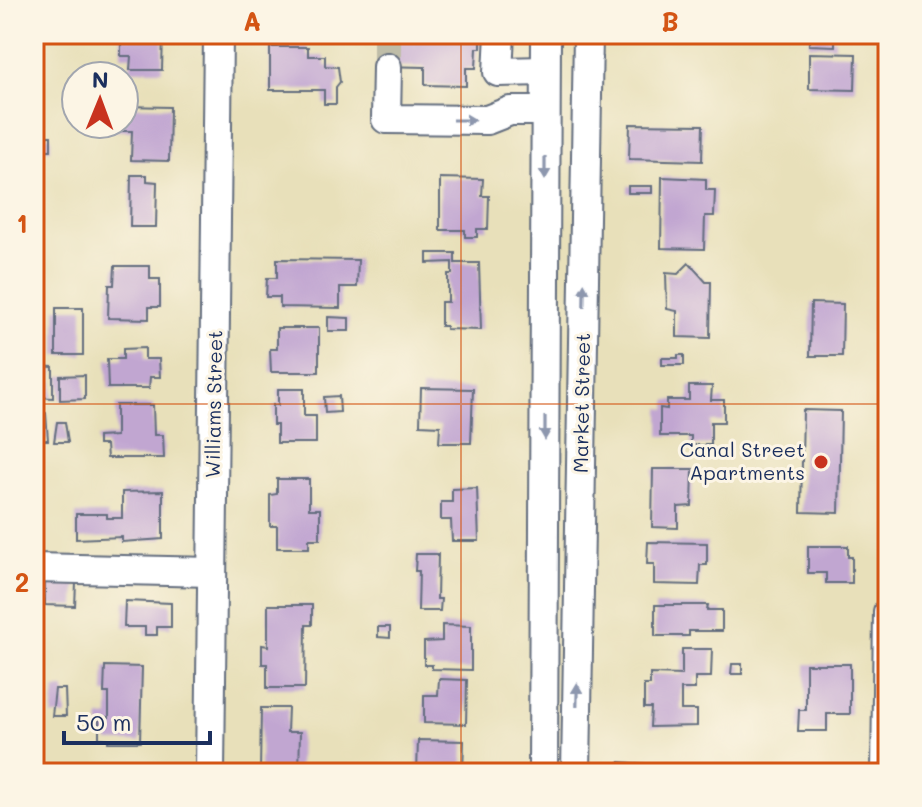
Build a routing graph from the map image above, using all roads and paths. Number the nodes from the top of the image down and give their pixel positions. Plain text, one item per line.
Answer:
1 (218, 34) edge
2 (500, 34) edge
3 (546, 34) edge
4 (588, 34) edge
5 (387, 67) tunnel mouth
6 (545, 71) junction
7 (545, 111) junction
8 (34, 568) edge
9 (212, 572) junction
10 (888, 612) edge
11 (210, 773) edge
12 (543, 773) edge
13 (576, 773) edge
14 (886, 773) edge

1 - 9 street, Williams Street
2 - 6 street
3 - 6 street, Market Street
13 -> 4 street, Market Street
5 -> 7 street
6 - 7 street, Market Street
7 -> 12 street, Market Street
8 - 9 street
9 - 11 street, Williams Street
10 - 14 street

